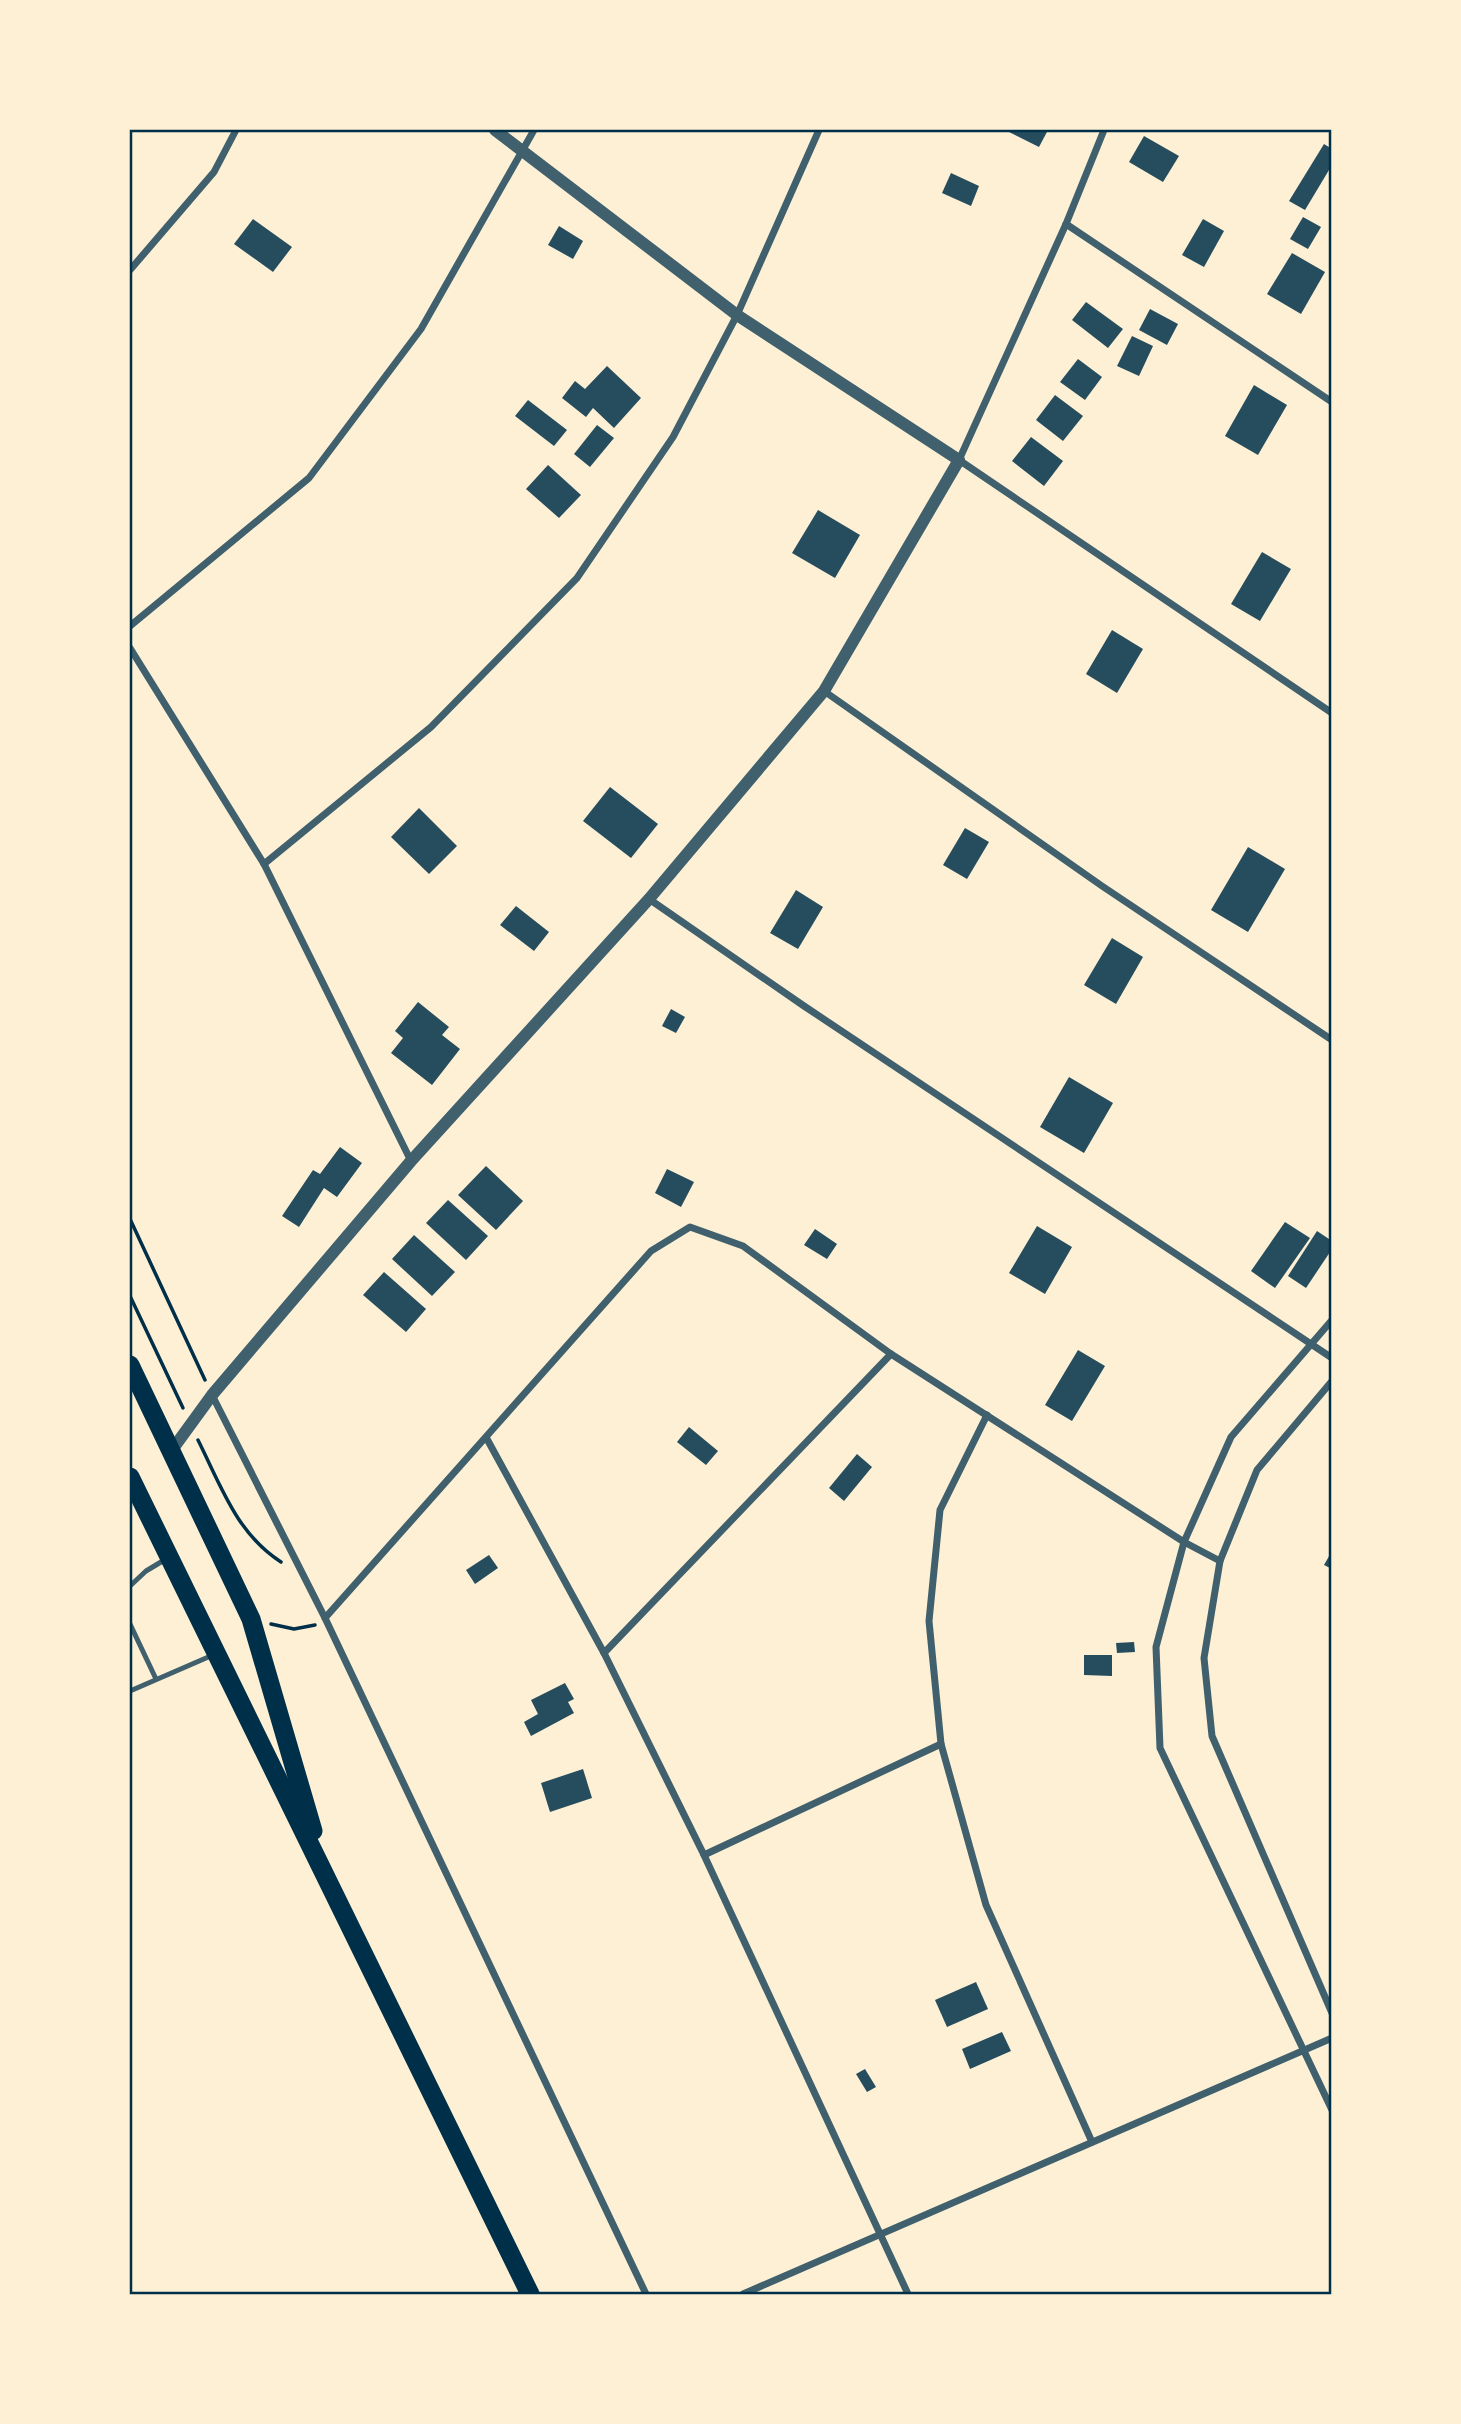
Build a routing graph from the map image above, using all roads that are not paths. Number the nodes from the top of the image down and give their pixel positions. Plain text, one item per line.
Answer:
1 (236, 130) edge
2 (495, 130) edge
3 (534, 130) edge
4 (819, 130) edge
5 (1104, 130) edge
6 (524, 152) junction
7 (1066, 224) junction
8 (130, 270) edge
9 (737, 315) junction
10 (1332, 401) edge
11 (959, 460) junction
12 (130, 626) edge
13 (130, 648) edge
14 (824, 691) junction
15 (1332, 713) edge
16 (264, 864) junction
17 (649, 899) junction
18 (1332, 1040) edge
19 (411, 1161) junction
20 (1332, 1320) edge
21 (1311, 1343) junction
22 (891, 1354) junction
23 (1332, 1358) edge
24 (130, 1365) edge
25 (1332, 1381) edge
26 (212, 1395) junction
27 (987, 1415) junction
28 (487, 1439) junction
29 (172, 1450) junction
30 (130, 1477) edge
31 (1184, 1542) junction
32 (169, 1557) junction
33 (1220, 1561) junction
34 (130, 1586) edge
35 (325, 1618) junction
36 (130, 1624) edge
37 (216, 1653) junction
38 (604, 1653) junction
39 (156, 1679) junction
40 (130, 1690) edge
41 (941, 1744) junction
42 (704, 1855) junction
43 (328, 1882) junction
44 (1332, 2012) edge
45 (1332, 2038) edge
46 (1302, 2051) junction
47 (1332, 2110) edge
48 (1092, 2143) junction
49 (879, 2235) junction
50 (530, 2294) edge
51 (646, 2294) edge
52 (743, 2294) edge
53 (908, 2294) edge

1 - 8 street
2 - 6 street
3 - 6 street
4 - 9 street
5 - 7 street
6 - 9 street
6 - 12 street
7 - 10 street
7 - 11 street
9 - 11 street
9 - 16 street
11 - 14 street
11 - 15 street
13 - 16 street
14 - 17 street
14 - 18 street
16 - 19 street
17 - 19 street
17 - 21 street
19 - 26 street
20 - 21 street
21 - 23 street
21 - 31 street
22 - 27 street
22 - 28 street
22 - 38 street
24 - 29 highway
25 - 33 street
26 - 29 street
26 - 35 street
27 - 31 street
27 - 41 street
28 - 35 street
28 - 38 street
29 - 43 highway
30 - 32 highway
31 - 33 street
31 - 46 street
32 - 34 lane
32 - 37 highway
33 - 44 street
35 - 51 street
36 - 39 lane
37 - 39 lane
37 - 43 highway
38 - 42 street
39 - 40 lane
41 - 42 street
41 - 48 street
42 - 49 street
43 - 50 highway
45 - 46 street
46 - 47 street
46 - 48 street
48 - 49 street
49 - 52 street
49 - 53 street

